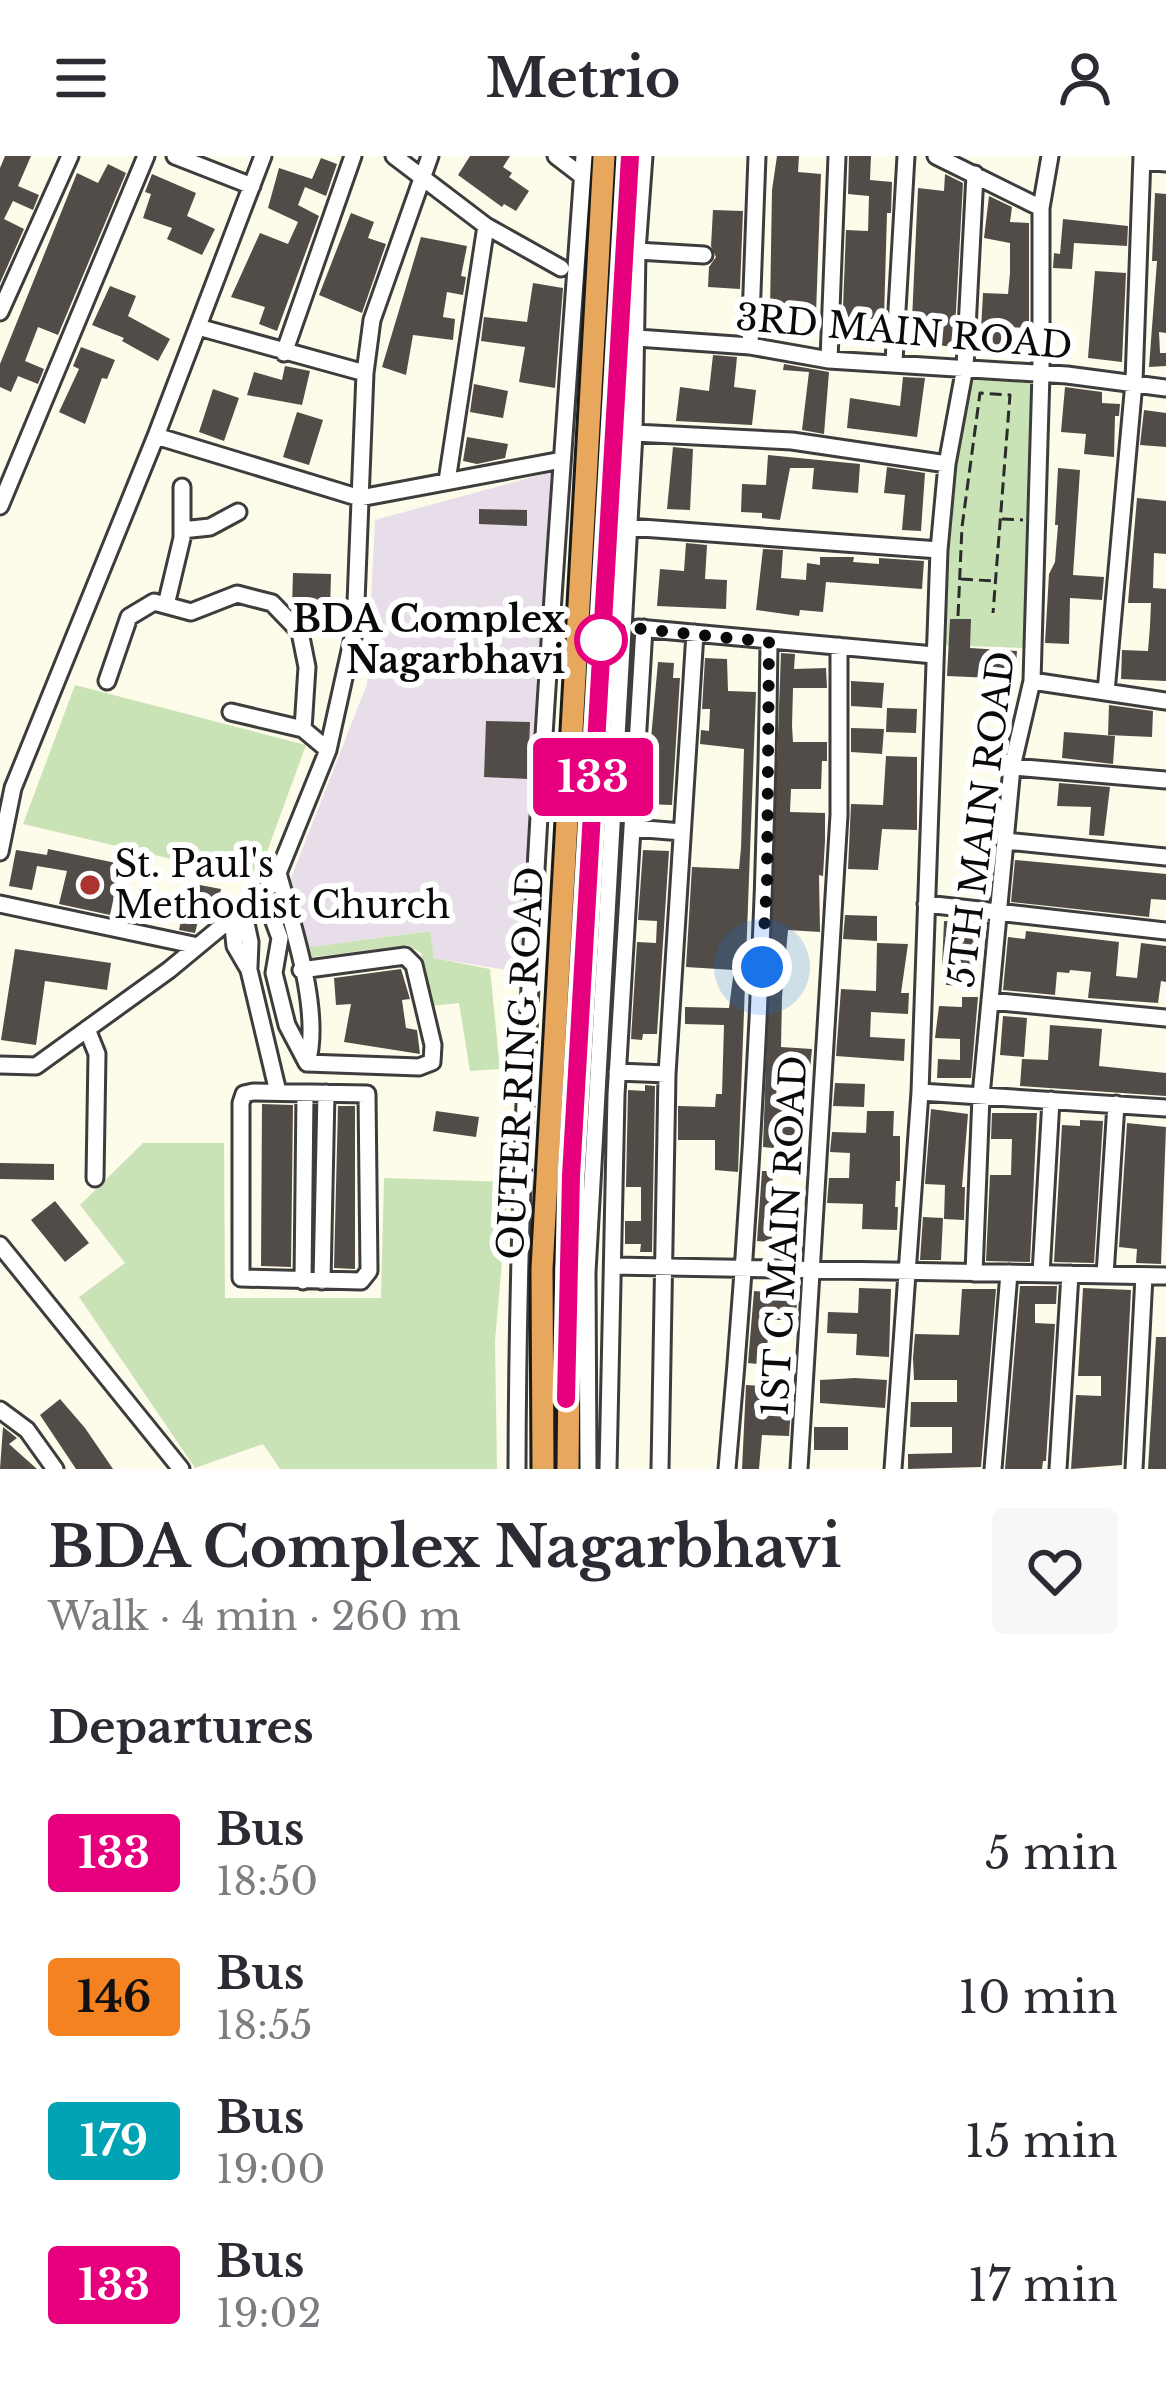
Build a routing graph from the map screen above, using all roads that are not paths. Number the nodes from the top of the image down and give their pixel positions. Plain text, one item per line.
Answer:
1 (70, 156) edge
2 (146, 156) edge
3 (175, 156) edge
4 (262, 156) edge
5 (353, 156) edge
6 (394, 156) edge
7 (430, 156) edge
8 (556, 156) edge
9 (584, 156) edge
10 (604, 156) edge
11 (630, 156) edge
12 (644, 156) edge
13 (758, 156) edge
14 (837, 156) edge
15 (906, 156) edge
16 (936, 156) edge
17 (1050, 156) edge
18 (1142, 158) edge
19 (1166, 164) edge
20 (975, 174) junction
21 (582, 176) junction
22 (423, 180) junction
23 (252, 185) junction
24 (1041, 208) junction
25 (487, 226) junction
26 (637, 251) junction
27 (704, 255) dead end
28 (561, 268) dead end
29 (0, 312) edge
30 (198, 327) junction
31 (637, 338) junction
32 (750, 346) junction
33 (284, 353) junction
34 (829, 360) junction
35 (893, 361) junction
36 (964, 368) junction
37 (365, 373) junction
38 (1041, 373) junction
39 (1134, 382) junction
40 (1166, 388) edge
41 (634, 433) junction
42 (156, 436) junction
43 (562, 460) junction
44 (947, 464) junction
45 (447, 481) junction
46 (182, 487) dead end
47 (360, 498) junction
48 (0, 506) edge
49 (238, 512) dead end
50 (628, 527) junction
51 (182, 530) junction
52 (939, 550) junction
53 (615, 578) junction
54 (166, 605) junction
55 (623, 627) junction
56 (644, 628) junction
57 (695, 633) junction
58 (769, 642) junction
59 (839, 646) junction
60 (934, 655) junction
61 (107, 681) dead end
62 (1032, 681) junction
63 (1106, 692) junction
64 (1166, 701) edge
65 (230, 712) dead end
66 (303, 729) junction
67 (328, 750) junction
68 (1012, 767) junction
69 (1166, 780) edge
70 (633, 828) junction
71 (682, 832) junction
72 (1006, 841) junction
73 (0, 852) edge
74 (1166, 857) edge
75 (278, 873) junction
76 (263, 892) junction
77 (0, 904) edge
78 (926, 904) junction
79 (998, 911) junction
80 (237, 913) junction
81 (1166, 931) edge
82 (198, 946) junction
83 (302, 970) junction
84 (990, 1001) junction
85 (1166, 1018) edge
86 (87, 1029) junction
87 (307, 1063) junction
88 (0, 1065) edge
89 (617, 1072) junction
90 (668, 1074) junction
91 (278, 1092) junction
92 (920, 1092) junction
93 (305, 1093) junction
94 (326, 1093) junction
95 (981, 1096) junction
96 (1051, 1100) junction
97 (1116, 1104) junction
98 (1166, 1108) edge
99 (95, 1178) dead end
100 (0, 1245) edge
101 (613, 1266) junction
102 (663, 1267) junction
103 (745, 1268) junction
104 (812, 1270) junction
105 (905, 1271) junction
106 (974, 1273) junction
107 (1009, 1273) junction
108 (1041, 1274) junction
109 (1070, 1274) junction
110 (1105, 1275) junction
111 (1144, 1276) junction
112 (1166, 1276) edge
113 (313, 1281) junction
114 (0, 1410) edge
115 (55, 1469) edge
116 (181, 1469) edge
117 (517, 1469) edge
118 (543, 1469) edge
119 (568, 1469) edge
120 (588, 1469) edge
121 (608, 1469) edge
122 (660, 1469) edge
123 (727, 1469) edge
124 (800, 1469) edge
125 (893, 1469) edge
126 (993, 1469) edge
127 (1058, 1469) edge
128 (1134, 1469) edge

1 - 29 street
2 - 48 street
3 - 23 street
4 - 23 street
5 - 33 street
6 - 22 street
7 - 22 street
8 - 21 street
9 - 21 street
10 - 118 highway, OUTER RING ROAD
11 - 53 highway, OUTER RING ROAD
12 - 26 street
13 - 32 street
14 - 34 street
15 - 35 street
16 - 20 street
17 - 24 street, 5TH MAIN ROAD
18 - 19 street
18 - 39 street
20 - 24 street
20 - 36 street
21 - 43 street
22 - 25 street
22 - 37 street
23 - 30 street
24 - 38 street, 5TH MAIN ROAD
25 - 28 street
25 - 45 street
26 - 27 street
26 - 31 street
30 - 33 street
30 - 42 street
31 - 32 street, 3RD MAIN ROAD
31 - 41 street
32 - 34 street, 3RD MAIN ROAD
33 - 37 street
34 - 35 street, 3RD MAIN ROAD
35 - 36 street, 3RD MAIN ROAD
36 - 38 street, 3RD MAIN ROAD
36 - 44 street
37 - 47 street
38 - 39 street, 3RD MAIN ROAD
38 - 62 street, 5TH MAIN ROAD
39 - 40 street, 3RD MAIN ROAD
39 - 63 street
41 - 44 street
41 - 50 street
42 - 47 street
42 - 73 street
43 - 45 street
43 - 117 street
44 - 52 street
45 - 47 street
46 - 51 street
47 - 67 street
49 - 51 street
50 - 52 street
50 - 53 street
51 - 54 street
52 - 60 street
53 - 55 street
53 - 119 highway, OUTER RING ROAD
54 - 61 street
54 - 66 street
55 - 56 street
55 - 120 street
56 - 57 street
56 - 70 street
57 - 58 street
57 - 71 street
58 - 59 street
58 - 103 street
59 - 60 street
59 - 104 street, 1ST C MAIN ROAD
60 - 78 street
62 - 63 street
62 - 68 street, 5TH MAIN ROAD
63 - 64 street
65 - 66 street
66 - 67 street
67 - 75 street
68 - 69 street
68 - 72 street, 5TH MAIN ROAD
70 - 71 street
70 - 89 street
71 - 90 street
72 - 74 street
72 - 79 street, 5TH MAIN ROAD
75 - 76 street
75 - 83 street
76 - 80 street
76 - 87 street
77 - 82 street
78 - 79 street
78 - 92 street
79 - 81 street
79 - 84 street, 5TH MAIN ROAD
80 - 82 street
80 - 91 street
82 - 86 street
83 - 87 street
83 - 87 street
84 - 85 street
84 - 95 street, 5TH MAIN ROAD
86 - 88 street
86 - 99 street
89 - 90 street
89 - 101 street
90 - 102 street
91 - 93 street
91 - 113 street
92 - 95 street
92 - 105 street
93 - 94 street
93 - 113 street
94 - 113 street
94 - 113 street
95 - 96 street
95 - 106 street, 5TH MAIN ROAD
96 - 97 street
96 - 108 street
97 - 98 street
97 - 110 street
100 - 116 street
101 - 102 street
101 - 121 street
102 - 103 street
102 - 122 street
103 - 104 street
103 - 123 street
104 - 105 street
104 - 124 street, 1ST C MAIN ROAD
105 - 106 street
105 - 125 street
106 - 107 street
107 - 108 street
107 - 126 street
108 - 109 street
109 - 110 street
109 - 127 street
110 - 111 street
111 - 112 street
111 - 128 street
114 - 115 street

